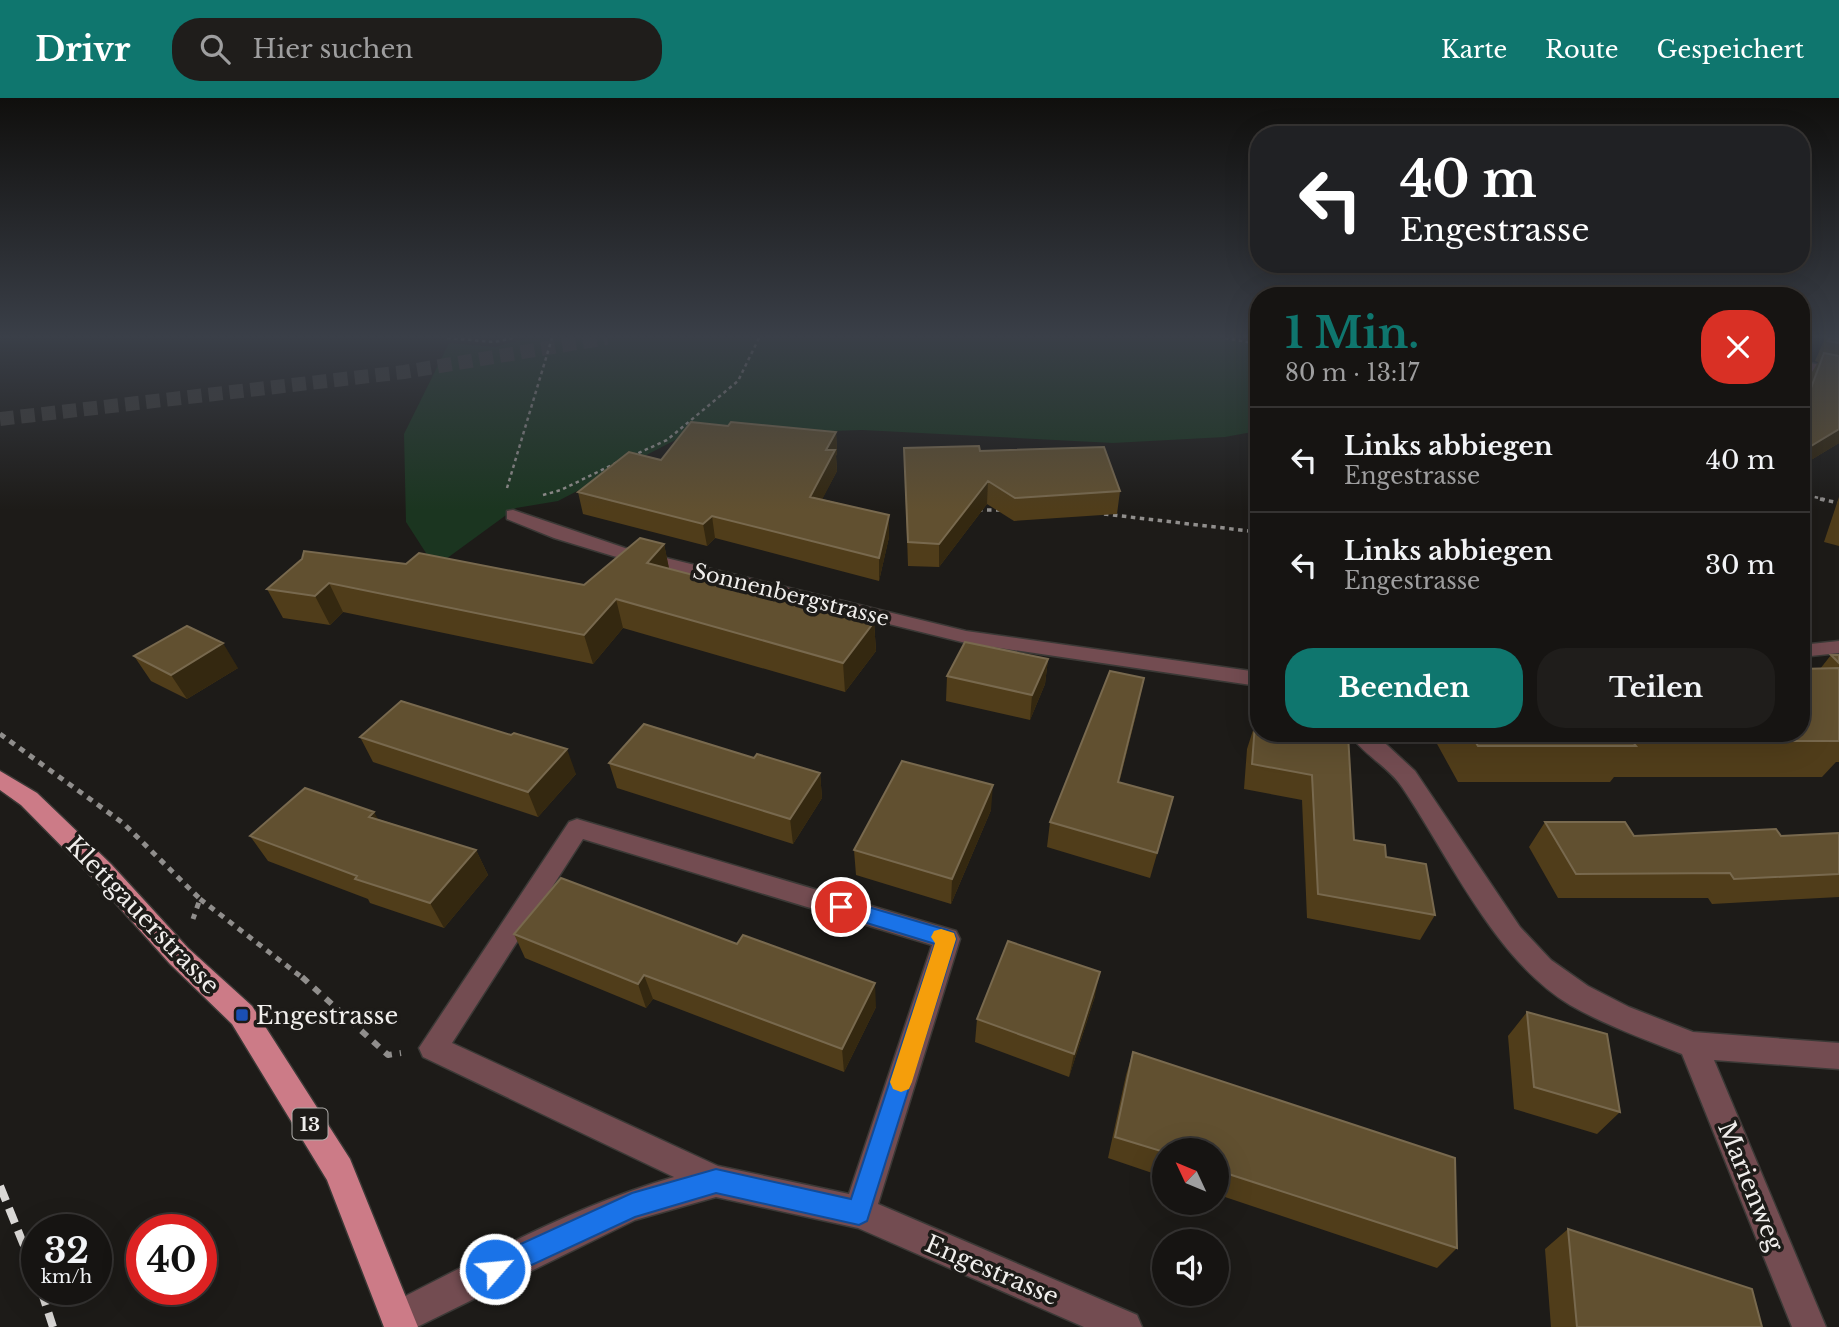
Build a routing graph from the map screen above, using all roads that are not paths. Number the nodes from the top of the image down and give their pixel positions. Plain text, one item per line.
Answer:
1 (511, 510) road end
2 (1839, 646) edge
3 (1810, 649) edge
4 (1250, 678) edge
5 (1370, 742) edge
6 (0, 779) edge
7 (1693, 1045) junction
8 (1839, 1056) edge
9 (716, 1181) junction
10 (859, 1212) junction
11 (400, 1323) edge
12 (1125, 1327) edge
13 (1809, 1327) edge

1 - 4 street, Sonnenbergstrasse
2 - 3 street
5 - 7 street
6 - 11 main road, Klettgauerstrasse / 13
7 - 8 street
7 - 13 street, Marienweg
9 - 10 street, Engestrasse
9 - 10 street, Engestrasse
9 - 11 street, Engestrasse
10 - 12 street, Engestrasse

